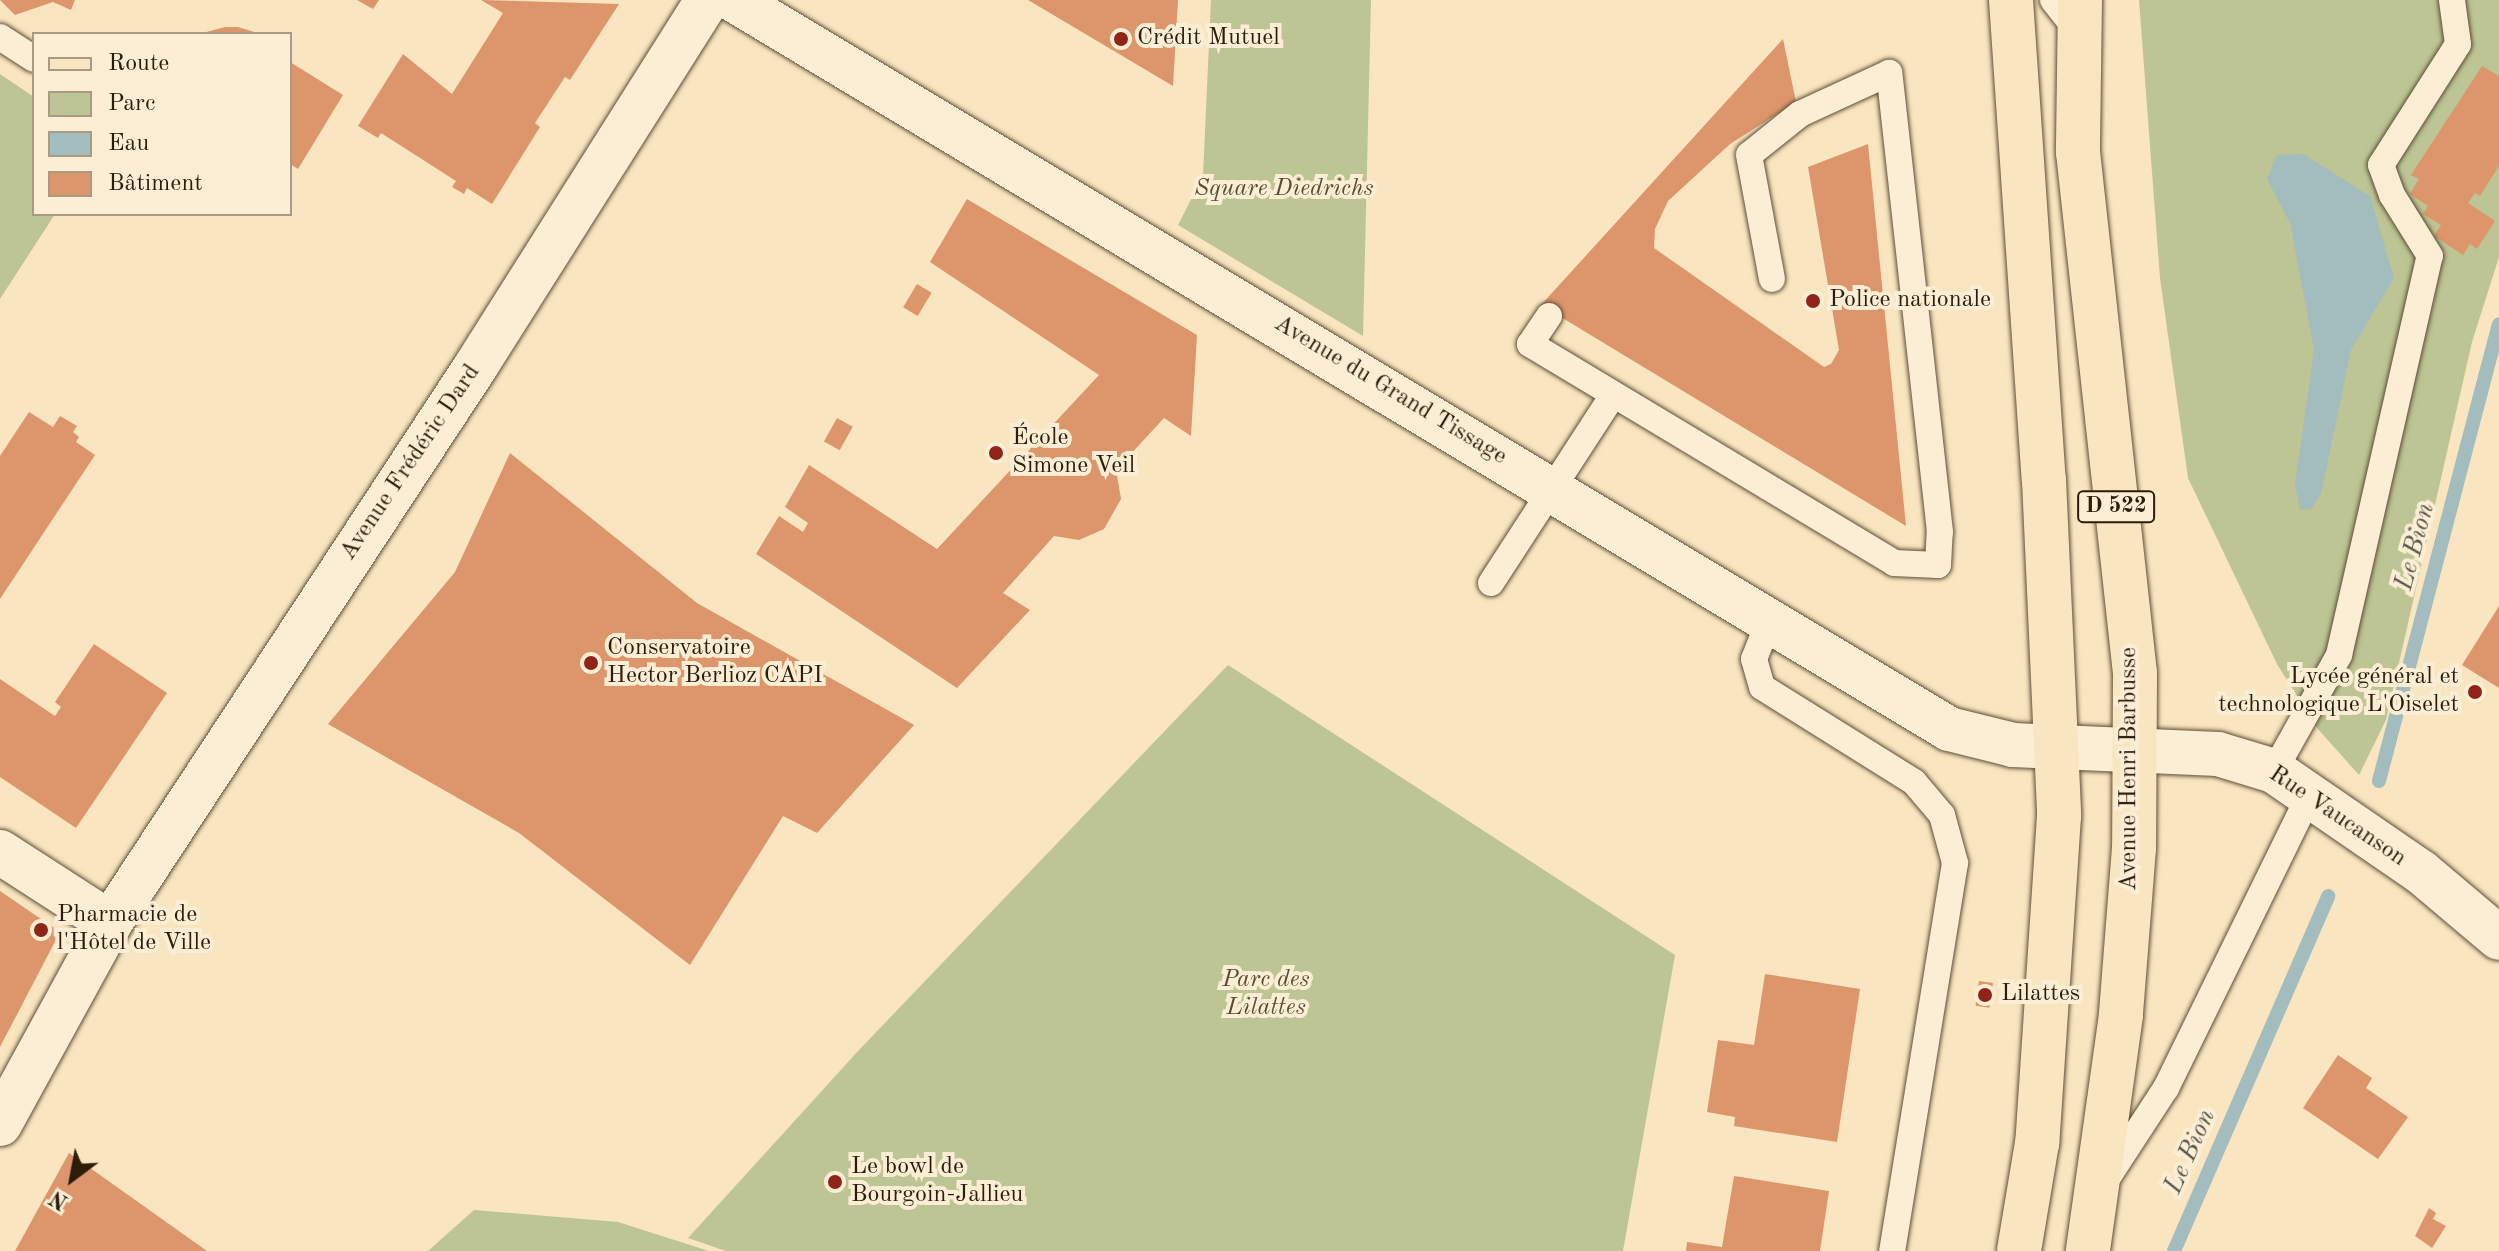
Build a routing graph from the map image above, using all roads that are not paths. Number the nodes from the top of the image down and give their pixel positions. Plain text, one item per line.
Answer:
1 (707, 0) edge
2 (734, 0) edge
3 (2011, 0) edge
4 (2452, 0) edge
5 (2071, 11) edge
6 (0, 37) edge
7 (32, 58) edge
8 (1772, 279) dead end
9 (1549, 316) dead end
10 (1613, 395) junction
11 (1552, 490) junction
12 (1491, 583) dead end
13 (1769, 621) junction
14 (2132, 746) junction
15 (2057, 747) junction
16 (2274, 771) junction
17 (2310, 794) junction
18 (0, 852) edge
19 (110, 923) junction
20 (2499, 938) edge
21 (0, 1124) edge
22 (2097, 1193) junction
23 (1892, 1251) edge
24 (2019, 1251) edge
25 (2088, 1251) edge

1 - 19 street, Avenue Frédéric Dard
2 - 11 street, Avenue du Grand Tissage
3 - 15 main road, D 522
4 - 16 lane
5 - 14 main road, Avenue Henri Barbusse / D 522
6 - 7 lane
8 - 10 lane
9 - 10 lane
10 - 11 lane
11 - 12 lane
11 - 13 street, Avenue du Grand Tissage
13 - 15 street, Avenue du Grand Tissage
13 - 23 lane
14 - 15 street, Rue Vaucanson
14 - 16 street, Rue Vaucanson
14 - 22 main road, Avenue Henri Barbusse / D 522
15 - 24 main road, D 522
16 - 17 street, Rue Vaucanson
17 - 20 street, Rue Vaucanson
17 - 22 lane
18 - 19 street
19 - 21 street, Avenue Frédéric Dard
22 - 25 main road, Avenue Henri Barbusse / D 522

